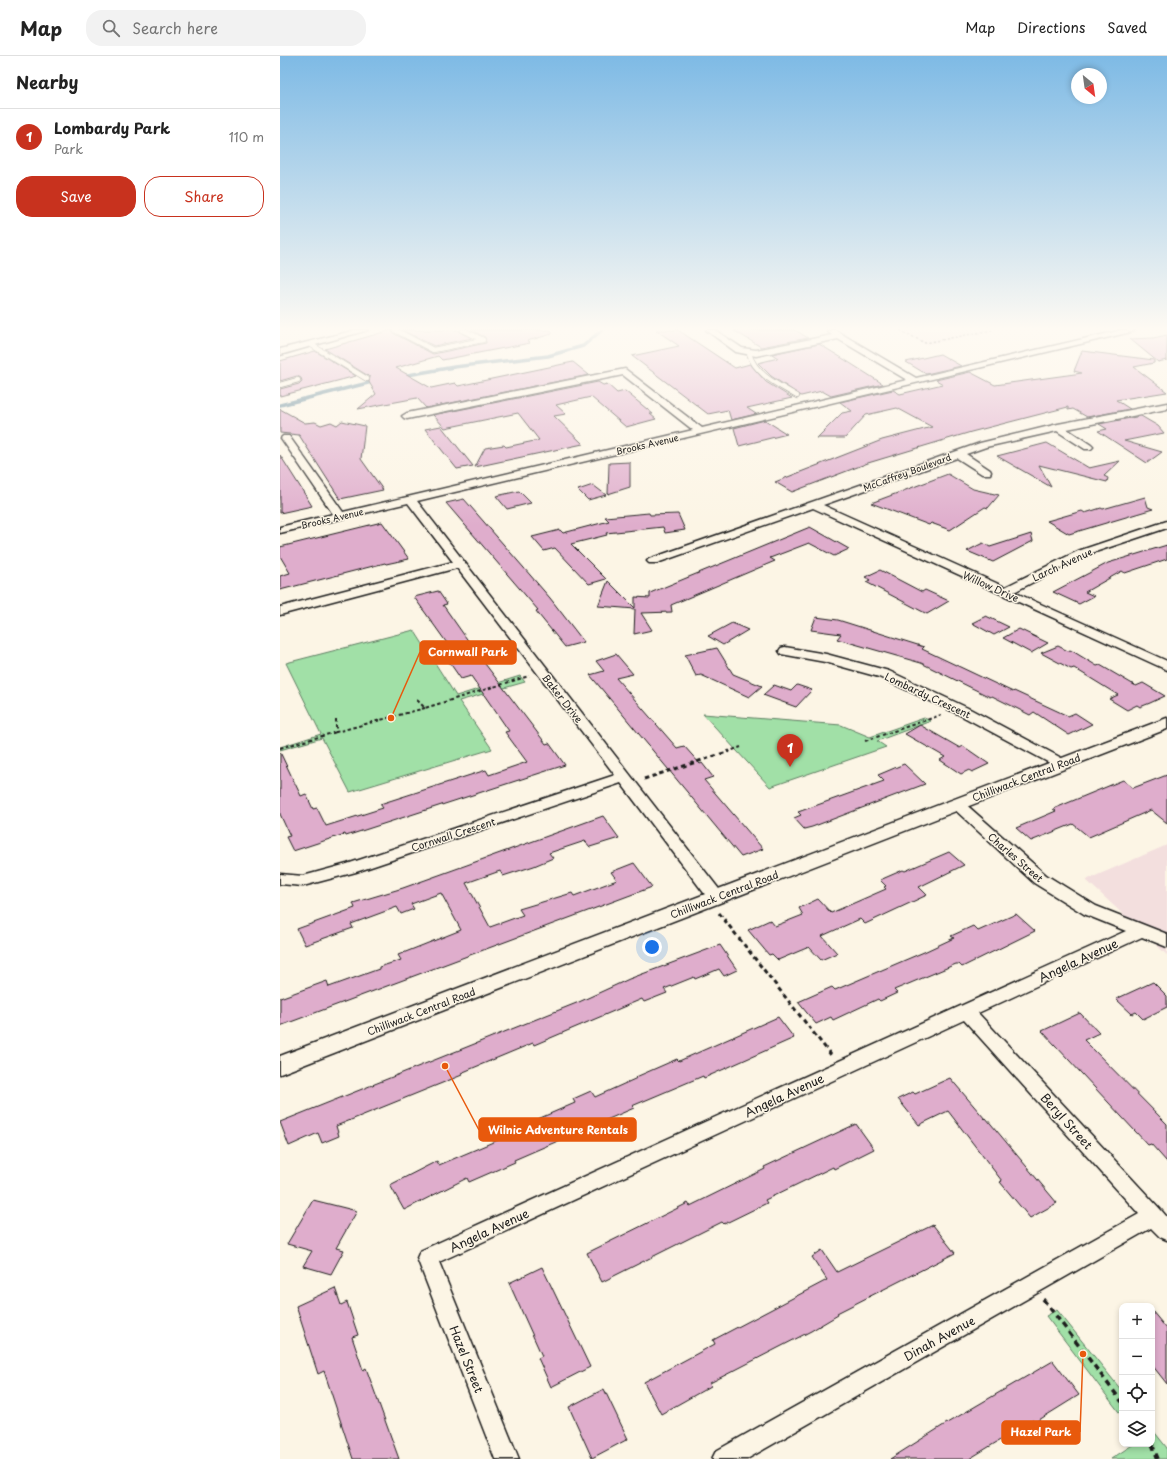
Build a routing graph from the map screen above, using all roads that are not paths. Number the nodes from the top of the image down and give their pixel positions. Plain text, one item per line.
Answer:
1 (509, 395) edge
2 (655, 395) edge
3 (853, 395) edge
4 (1165, 408) edge
5 (407, 416) dead end
6 (1058, 427) junction
7 (700, 431) junction
8 (286, 438) dead end
9 (1088, 446) dead end
10 (958, 454) junction
11 (986, 472) dead end
12 (410, 500) junction
13 (815, 505) junction
14 (340, 516) junction
15 (1167, 524) edge
16 (280, 530) edge
17 (653, 561) dead end
18 (460, 564) junction
19 (1005, 592) junction
20 (280, 611) edge
21 (785, 651) dead end
22 (1167, 666) edge
23 (1167, 723) edge
24 (1062, 764) junction
25 (627, 780) junction
26 (957, 804) junction
27 (280, 879) edge
28 (712, 898) junction
29 (1141, 931) junction
30 (1167, 941) edge
31 (966, 1011) junction
32 (280, 1065) edge
33 (1160, 1224) edge
34 (427, 1258) joint
35 (507, 1459) edge
36 (724, 1459) edge

1 - 5 street
2 - 7 street
3 - 7 street, Brooks Avenue
4 - 6 street, McCaffrey Boulevard
6 - 9 street
6 - 10 street, McCaffrey Boulevard
7 - 12 street, Brooks Avenue
8 - 14 street
10 - 11 street
10 - 13 street, McCaffrey Boulevard
12 - 14 street, Brooks Avenue
12 - 18 street, Baker Drive
13 - 17 street, McCaffrey Boulevard
13 - 19 street, Willow Drive
14 - 16 street, Brooks Avenue
15 - 19 street, Larch Avenue
18 - 20 street
18 - 25 street, Baker Drive
19 - 22 street, Willow Drive
21 - 24 street, Lombardy Crescent
23 - 24 street, Chilliwack Central Road
24 - 26 street, Chilliwack Central Road
25 - 27 street, Cornwall Crescent
25 - 28 street, Baker Drive
26 - 28 street, Chilliwack Central Road
26 - 29 street, Charles Street
28 - 32 street, Chilliwack Central Road
29 - 30 street, Charles Street
29 - 31 street, Angela Avenue
31 - 33 street, Beryl Street
31 - 34 street, Angela Avenue
33 - 36 street, Dinah Avenue
34 - 35 street, Hazel Street

